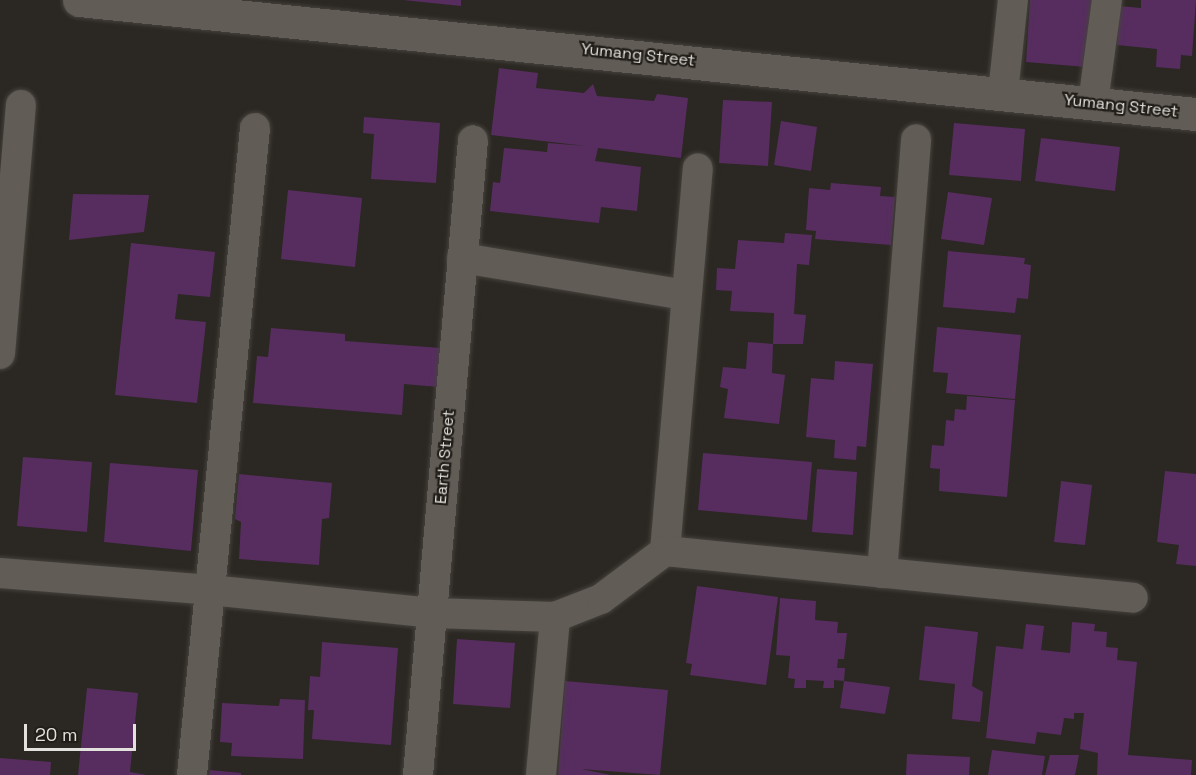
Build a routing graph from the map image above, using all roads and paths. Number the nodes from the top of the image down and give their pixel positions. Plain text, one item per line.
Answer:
1 (79, 0) edge
2 (1014, 0) edge
3 (1107, 0) edge
4 (1003, 93) junction
5 (1093, 103) junction
6 (21, 105) dead end
7 (1196, 114) edge
8 (255, 128) dead end
9 (916, 139) dead end
10 (472, 140) dead end
11 (698, 168) dead end
12 (462, 258) junction
13 (686, 295) junction
14 (0, 354) edge
15 (665, 551) junction
16 (0, 573) edge
17 (882, 573) junction
18 (210, 590) junction
19 (1132, 598) dead end
20 (432, 613) junction
21 (555, 616) junction
22 (192, 775) edge
23 (418, 775) edge
24 (541, 775) edge

1 - 4 main road, Yumang Street
2 - 4 street
3 - 5 street
4 - 5 main road, Yumang Street
5 - 7 main road, Yumang Street
6 - 14 street
8 - 18 street
9 - 17 street
10 - 12 street, Earth Street
11 - 13 street
12 - 13 street
12 - 20 street, Earth Street
13 - 15 street
15 - 17 street
15 - 21 street
16 - 18 street
17 - 19 street
18 - 20 street
18 - 22 street
20 - 21 street
20 - 23 street, Earth Street
21 - 24 street

